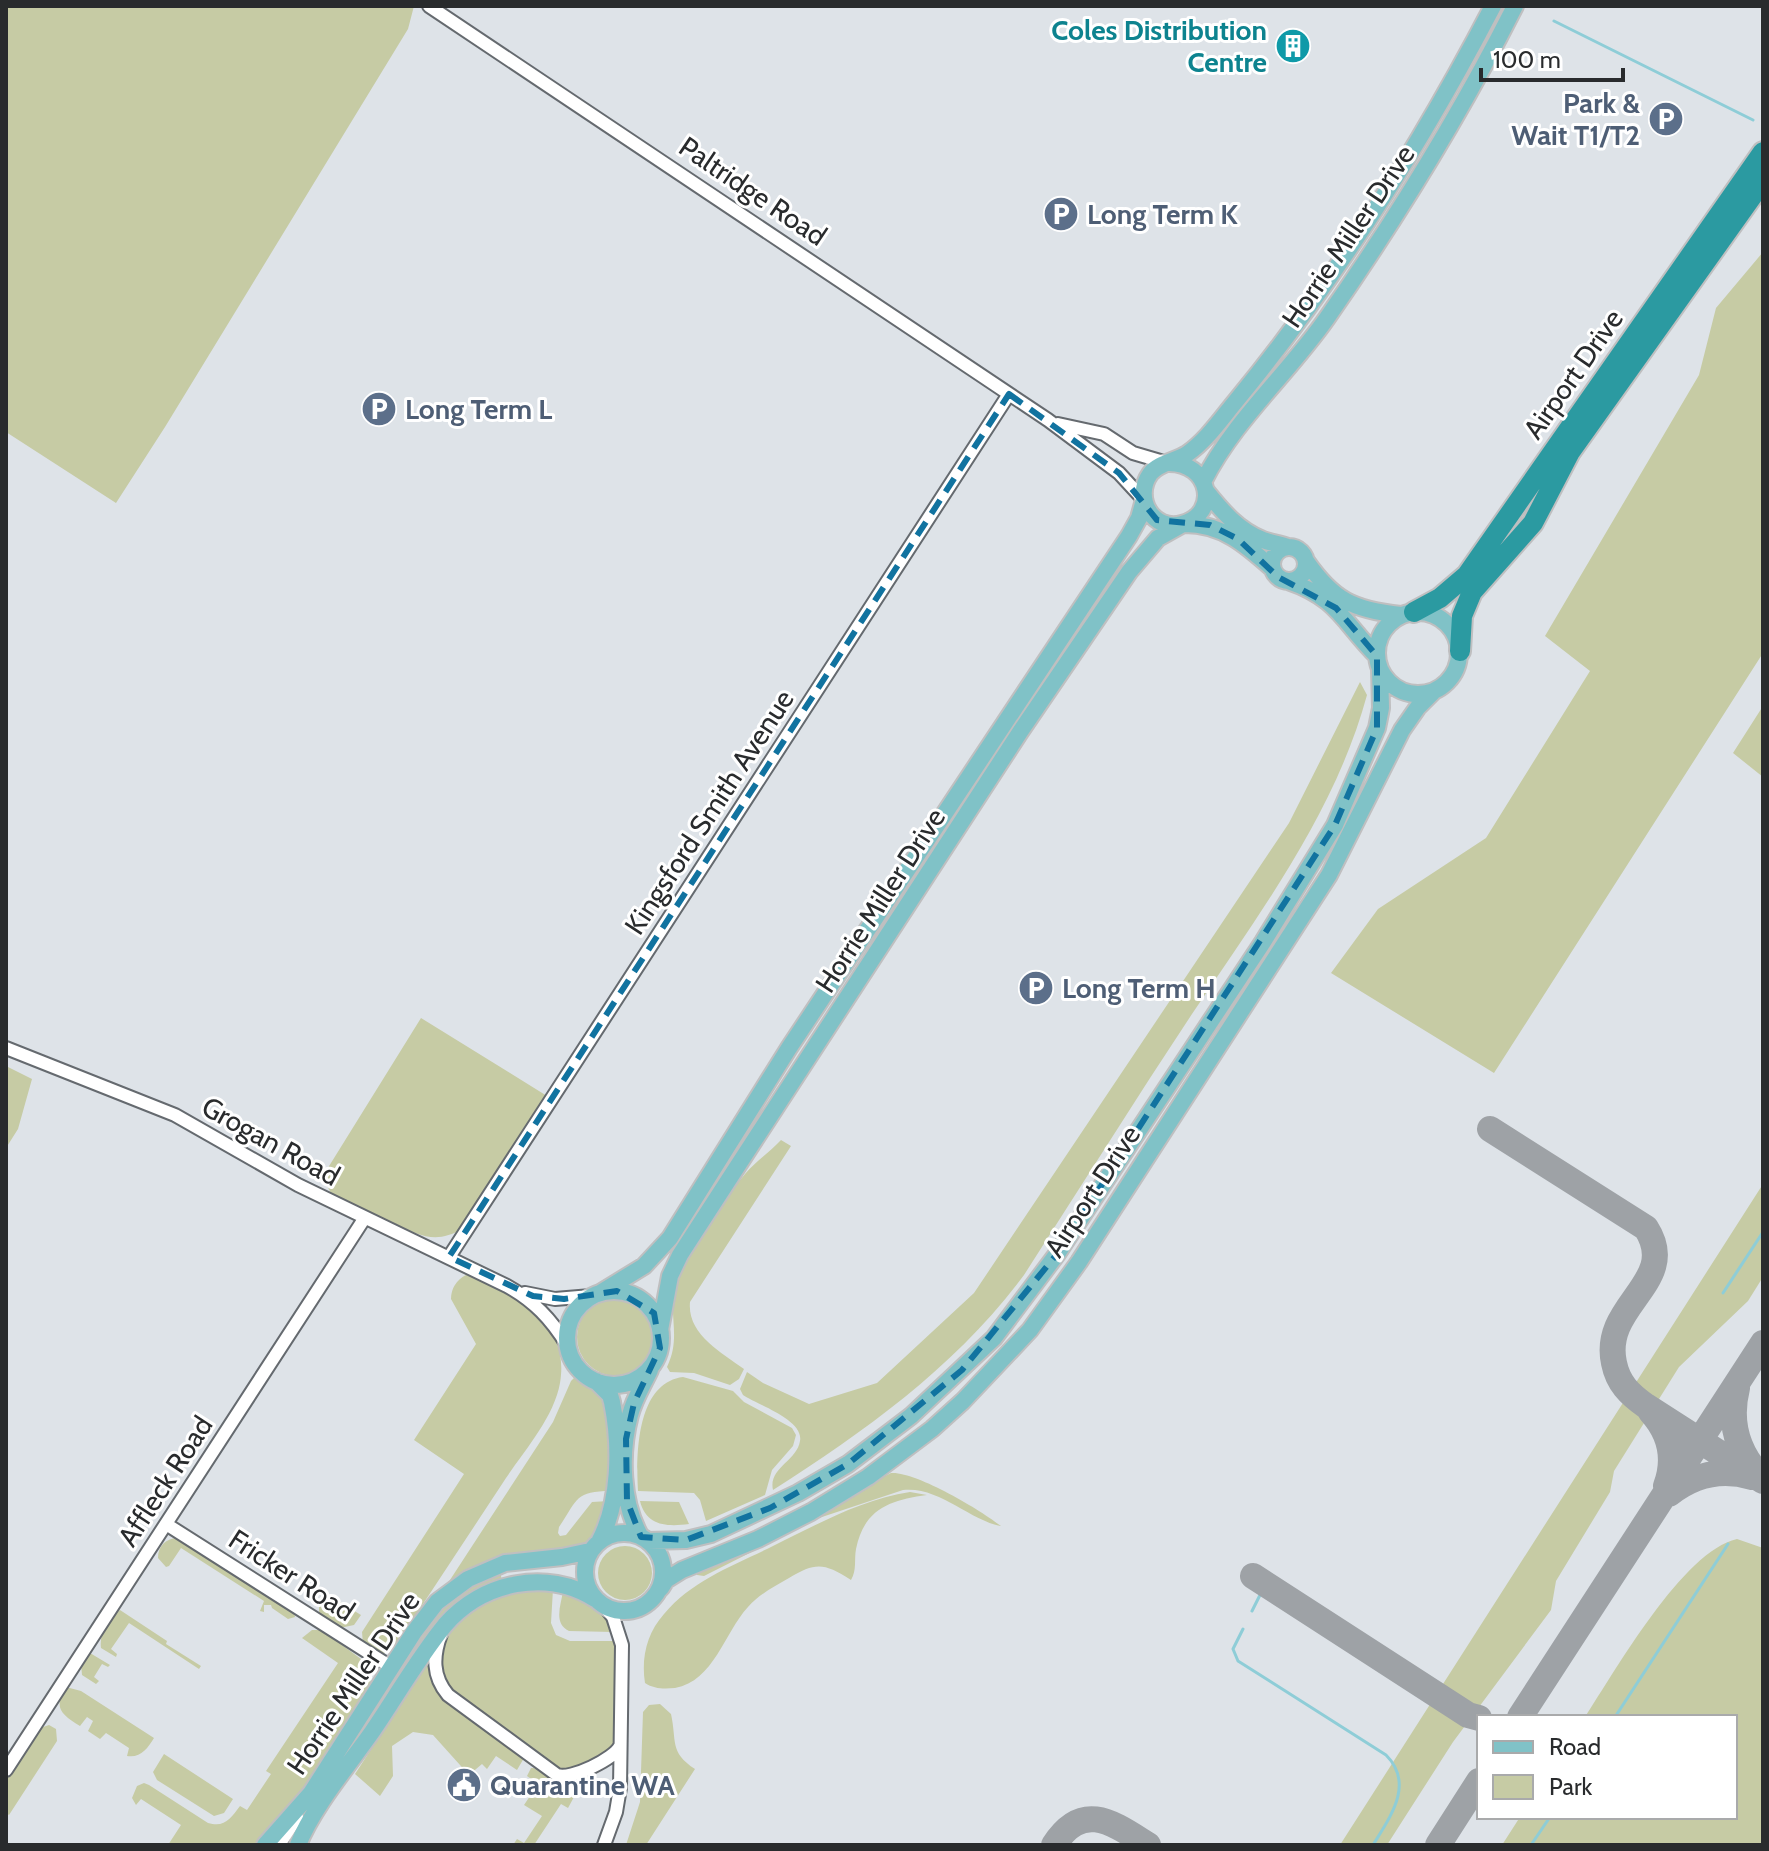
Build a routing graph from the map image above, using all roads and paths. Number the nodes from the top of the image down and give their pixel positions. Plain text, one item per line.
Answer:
1 (429, 6) edge
2 (1493, 6) edge
3 (1515, 6) edge
4 (1763, 152) edge
5 (1763, 181) edge
6 (1009, 394) junction
7 (1048, 420) junction
8 (1167, 463) junction
9 (1204, 486) junction
10 (1143, 499) junction
11 (1183, 524) junction
12 (1288, 547) junction
13 (1306, 561) junction
14 (1272, 568) junction
15 (1288, 581) junction
16 (1408, 614) junction
17 (1460, 651) junction
18 (1378, 662) junction
19 (1433, 692) junction
20 (6, 1048) edge
21 (364, 1219) junction
22 (449, 1257) junction
23 (507, 1286) junction
24 (595, 1294) junction
25 (660, 1330) junction
26 (567, 1345) junction
27 (652, 1365) junction
28 (595, 1381) junction
29 (166, 1524) junction
30 (645, 1539) junction
31 (594, 1547) junction
32 (661, 1588) junction
33 (600, 1603) junction
34 (446, 1624) junction
35 (391, 1667) junction
36 (620, 1746) junction
37 (6, 1770) edge
38 (316, 1799) junction
39 (301, 1842) edge
40 (265, 1845) edge
41 (279, 1845) edge
42 (604, 1845) edge

1 - 6 street, Paltridge Road
2 - 8 main road, Horrie Miller Drive
3 - 9 main road, Horrie Miller Drive
4 - 16 highway, Airport Drive
5 - 17 highway, Airport Drive
6 - 7 street, Paltridge Road
6 - 22 street, Kingsford Smith Avenue
7 - 8 street, Paltridge Road
7 - 10 street, Paltridge Road
8 - 9 main road
8 - 10 main road
9 - 11 main road
9 - 12 main road
10 - 11 main road
10 - 24 main road, Horrie Miller Drive
11 - 14 main road
11 - 25 main road, Horrie Miller Drive
12 - 13 main road
12 - 14 main road
13 - 15 main road
13 - 16 main road
14 - 15 main road
15 - 18 main road
16 - 17 main road
16 - 18 main road
17 - 19 main road
18 - 19 main road
18 - 30 main road, Airport Drive
19 - 32 main road, Airport Drive
20 - 21 street, Grogan Road
21 - 22 street, Grogan Road
21 - 29 street, Affleck Road
22 - 23 street, Grogan Road
23 - 24 street, Grogan Road
23 - 26 street, Grogan Road
24 - 25 main road
24 - 26 main road
25 - 27 main road
26 - 28 main road
27 - 28 main road
27 - 30 main road
28 - 31 main road
29 - 35 street, Fricker Road
29 - 37 street, Affleck Road
30 - 31 main road
30 - 32 main road
31 - 33 main road
31 - 35 main road, Horrie Miller Drive
32 - 33 main road
33 - 34 main road, Horrie Miller Drive
33 - 36 street
34 - 36 street
34 - 38 main road, Horrie Miller Drive
35 - 38 main road, Horrie Miller Drive
36 - 42 street
38 - 39 main road, Horrie Miller Drive
38 - 40 main road, Horrie Miller Drive
38 - 41 street

